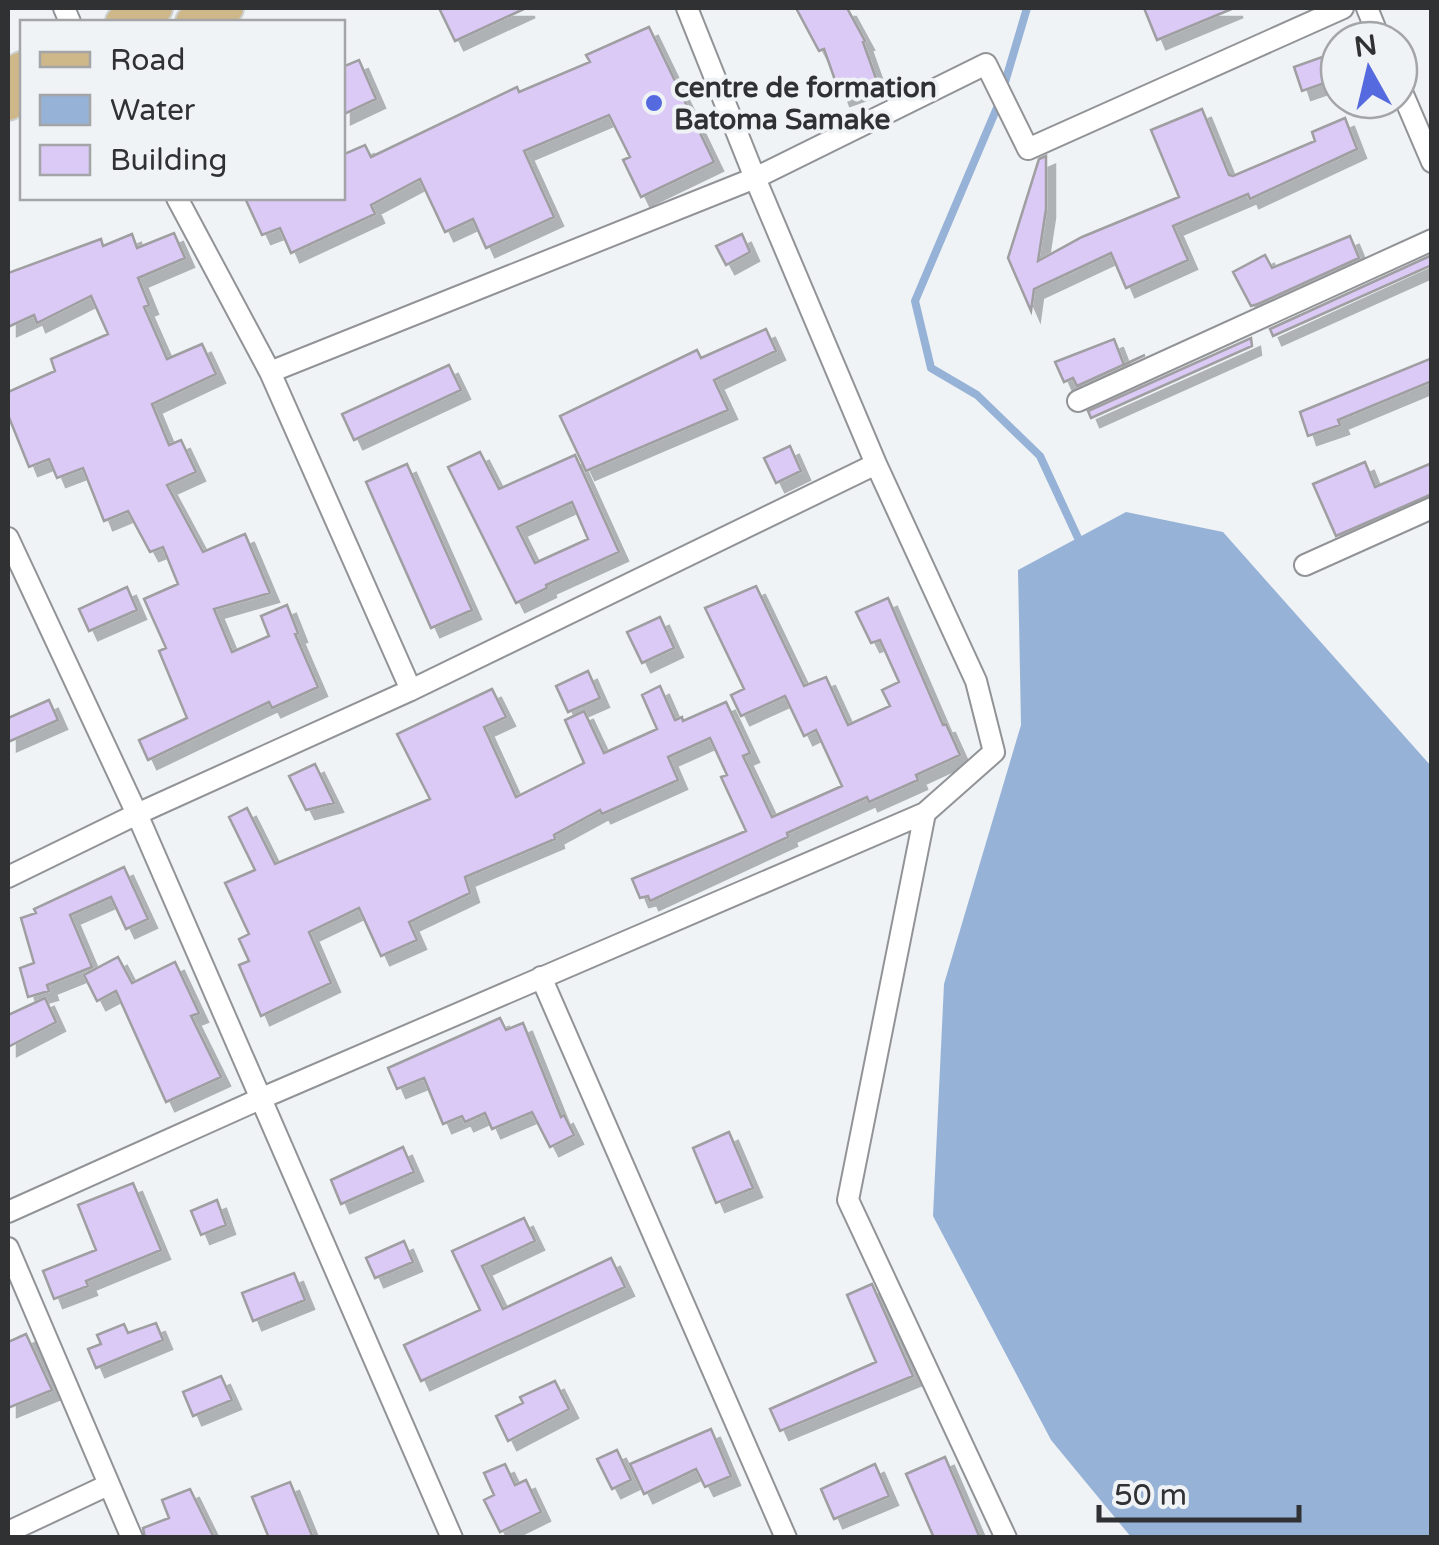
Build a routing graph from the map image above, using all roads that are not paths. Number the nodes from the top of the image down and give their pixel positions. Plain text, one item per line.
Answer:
1 (156, 8) edge
2 (227, 8) edge
3 (687, 8) edge
4 (1343, 8) edge
5 (127, 20) edge
6 (197, 20) edge
7 (1414, 120) edge
8 (1432, 162) edge
9 (754, 178) junction
10 (178, 200) edge
11 (1432, 240) edge
12 (270, 372) junction
13 (1078, 401) dead end
14 (876, 464) junction
15 (1432, 508) edge
16 (8, 538) edge
17 (1305, 565) dead end
18 (411, 690) junction
19 (925, 813) junction
20 (137, 814) junction
21 (8, 877) edge
22 (541, 977) junction
23 (262, 1098) junction
24 (8, 1212) edge
25 (8, 1248) edge
26 (108, 1485) junction
27 (8, 1532) edge
28 (132, 1538) edge
29 (452, 1538) edge
30 (786, 1538) edge
31 (1006, 1538) edge

1 - 5 main road
2 - 6 main road
3 - 9 street
4 - 9 street
7 - 8 street
9 - 12 street
9 - 14 street
10 - 12 street
11 - 13 street
12 - 18 street
14 - 18 street
14 - 19 street
15 - 17 street
16 - 20 street
18 - 20 street
19 - 22 street
19 - 31 street
20 - 21 street
20 - 23 street
22 - 23 street
22 - 30 street
23 - 24 street
23 - 29 street
25 - 26 street
26 - 27 street
26 - 28 street

